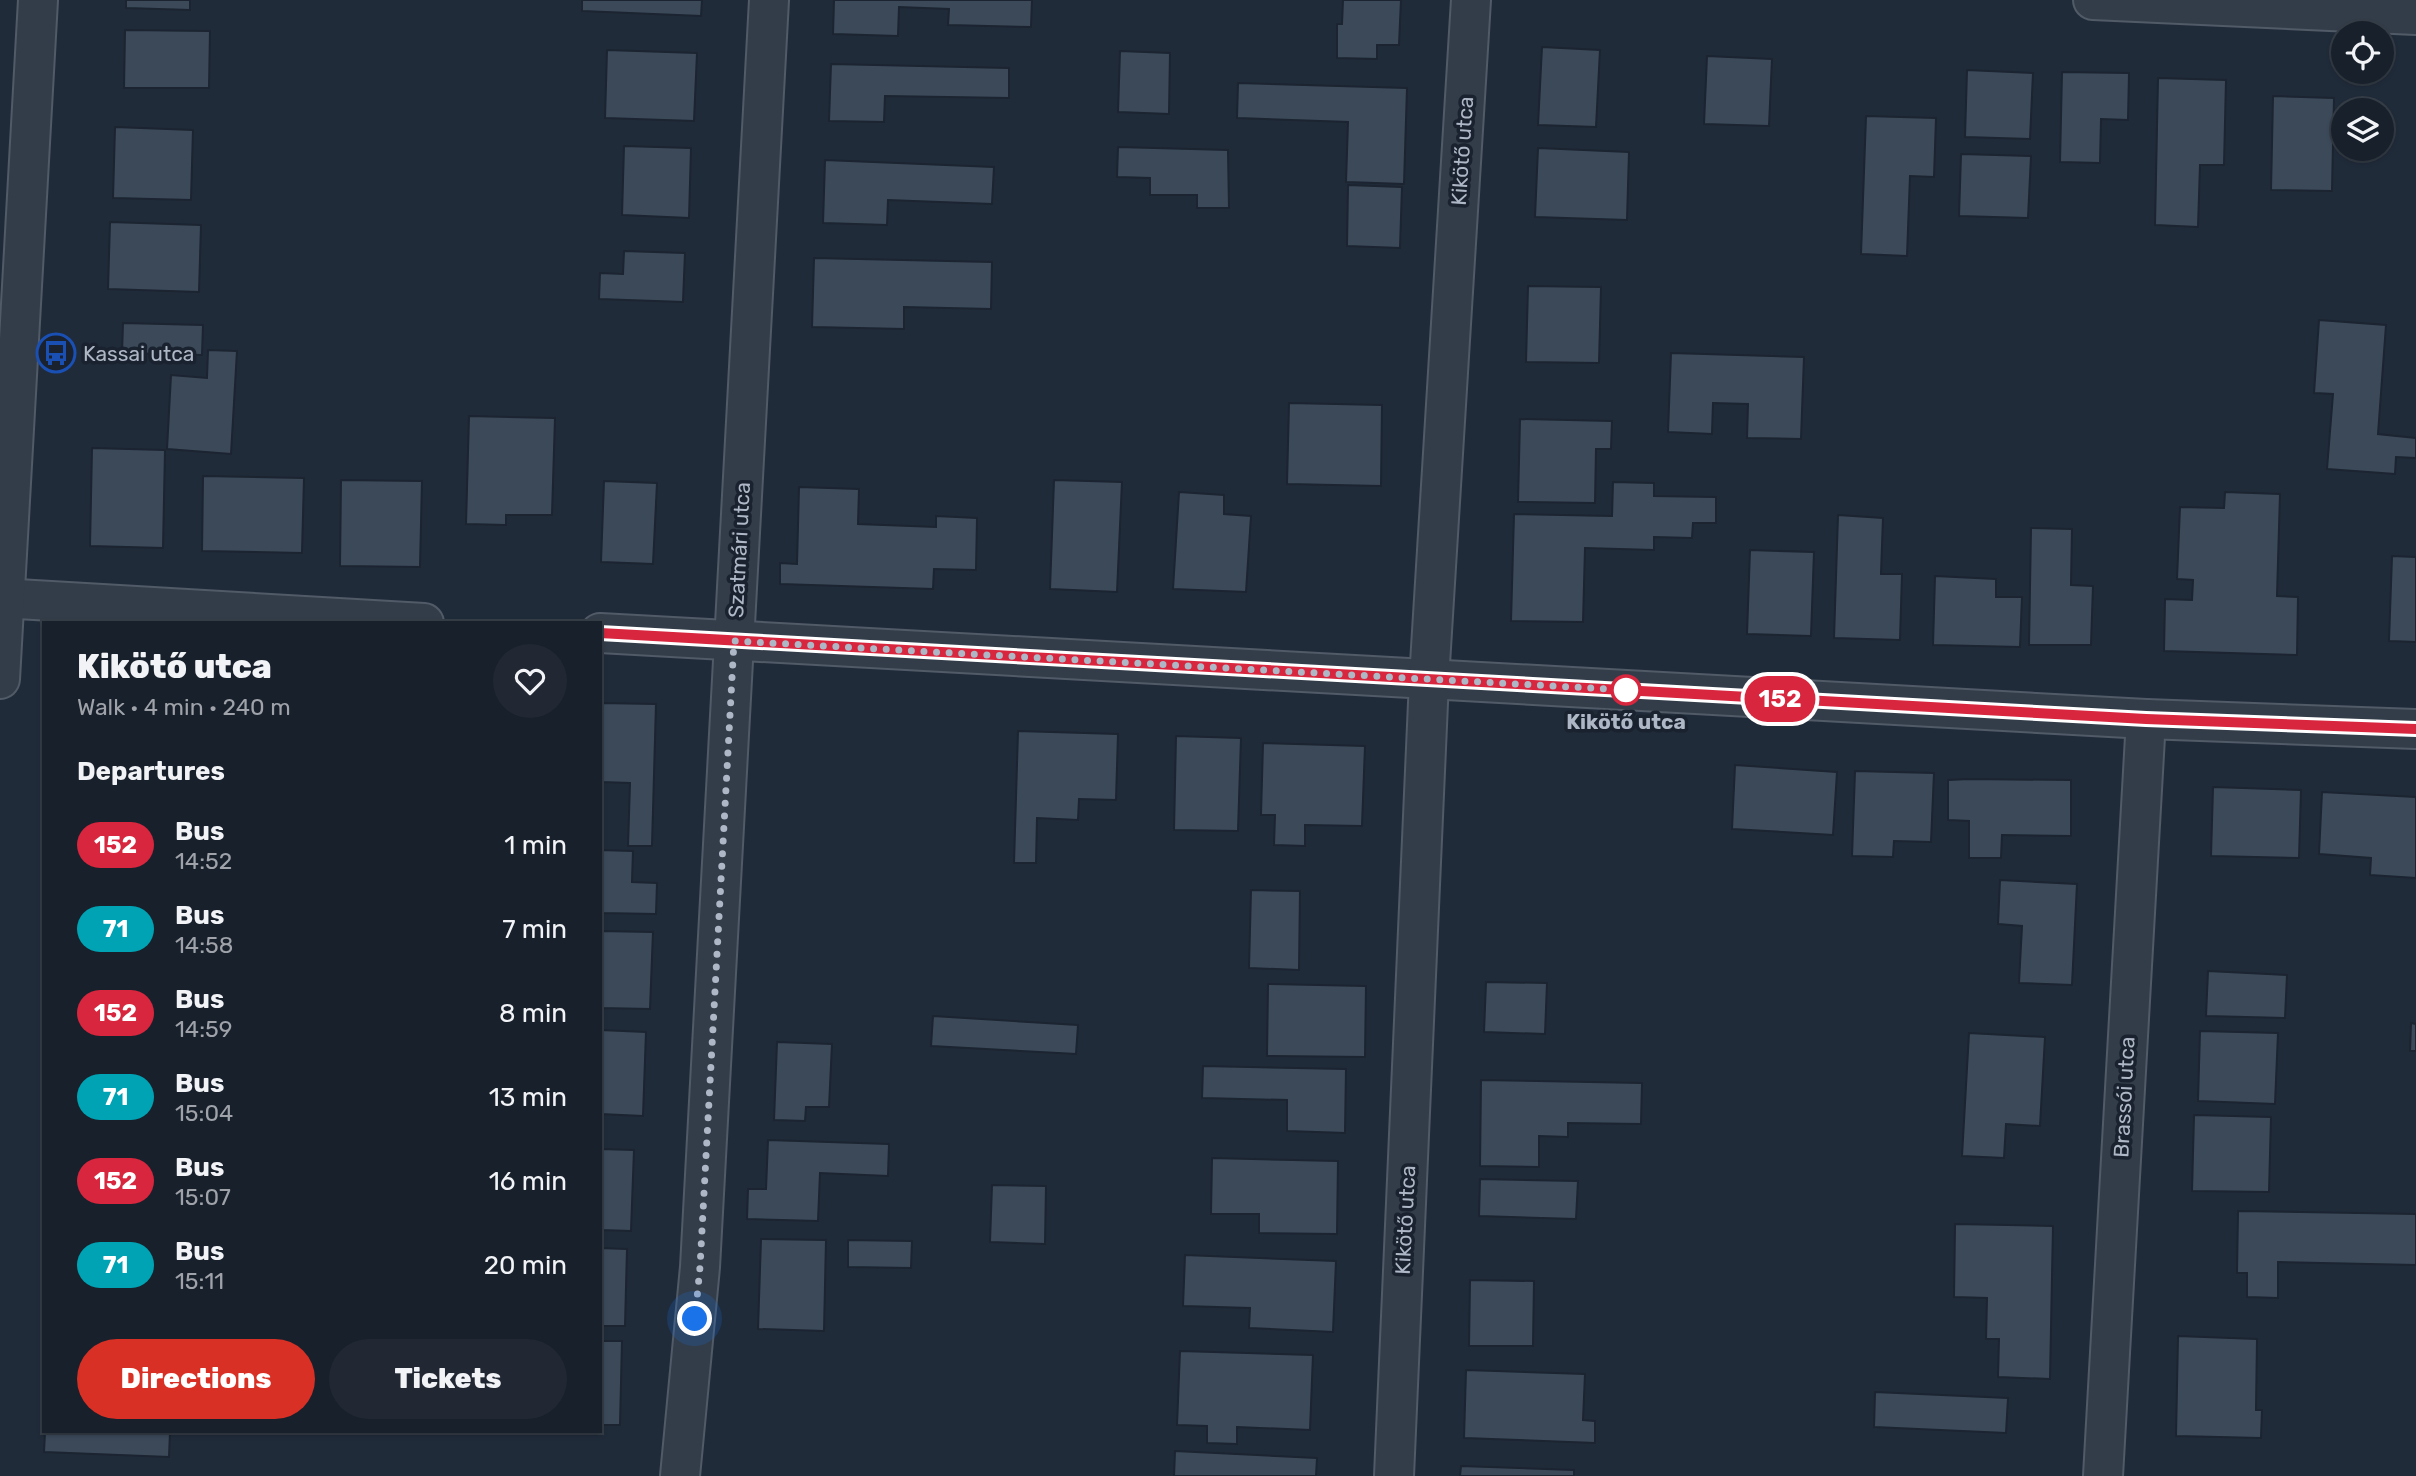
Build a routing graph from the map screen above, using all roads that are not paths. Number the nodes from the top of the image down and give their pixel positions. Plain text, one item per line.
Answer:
1 (38, 0) edge
2 (769, 0) edge
3 (1471, 0) edge
4 (2092, 0) edge
5 (2416, 15) edge
6 (2, 599) edge
7 (389, 621) edge
8 (602, 633) edge
9 (734, 641) junction
10 (0, 679) edge
11 (1429, 680) junction
12 (2146, 719) junction
13 (2416, 729) edge
14 (680, 1476) edge
15 (1394, 1476) edge
16 (2103, 1476) edge

1 - 6 street
2 - 9 street, Szatmári utca
3 - 11 street, Kikötő utca
4 - 5 street
6 - 7 street
6 - 10 street
8 - 9 street
9 - 11 street
9 - 14 street, Szatmári utca
11 - 12 street
11 - 15 street, Kikötő utca
12 - 13 street
12 - 16 street, Brassói utca

